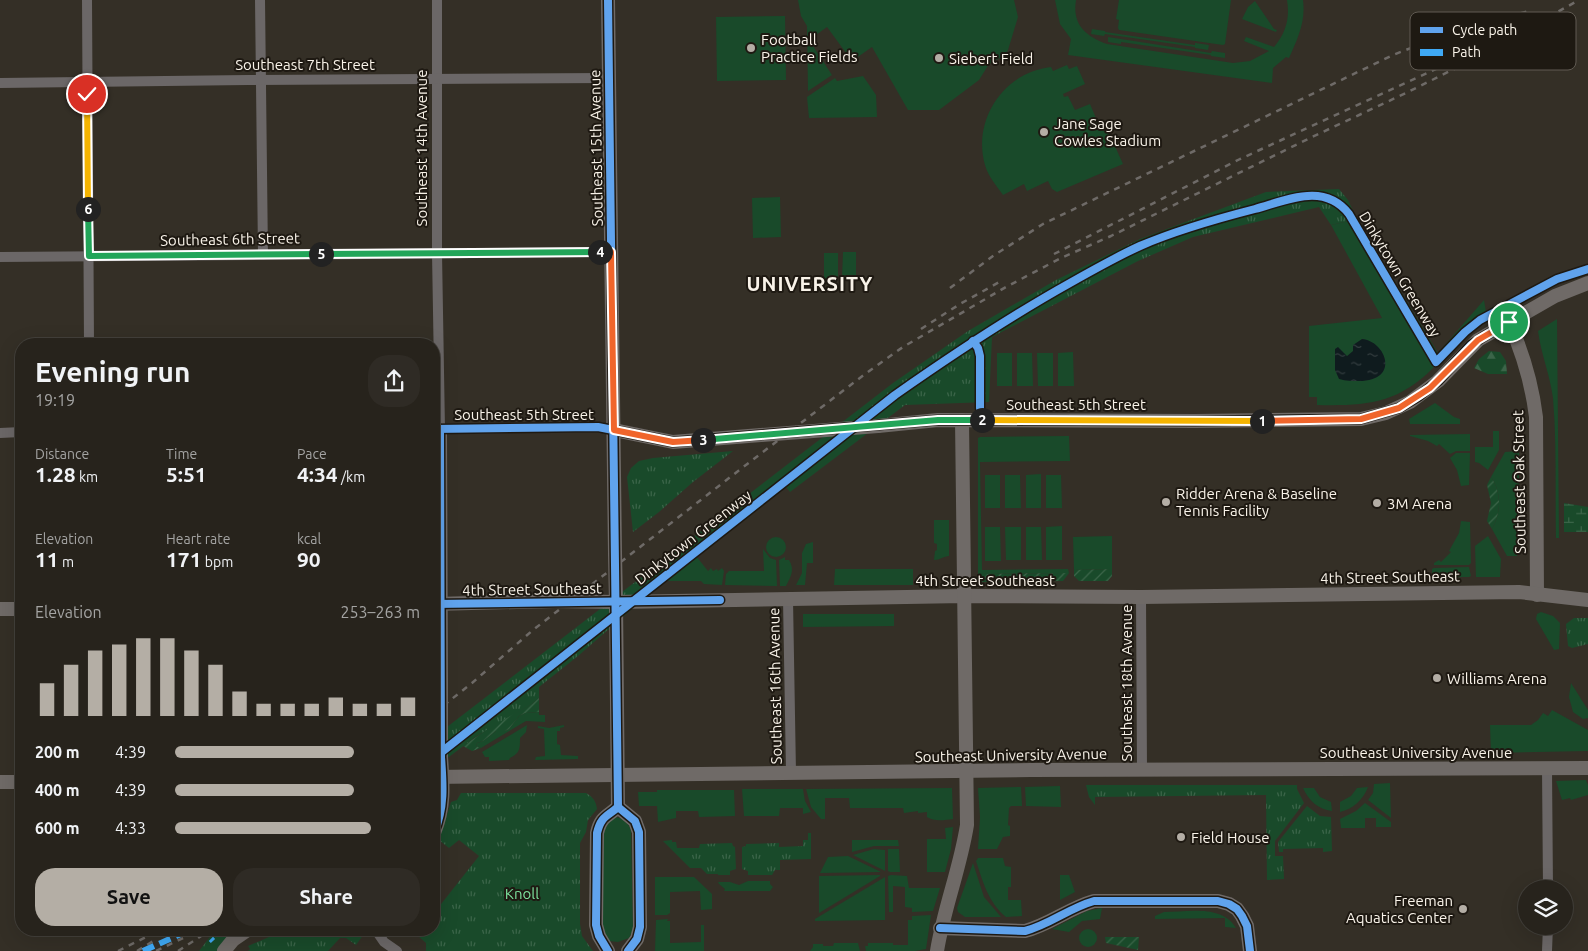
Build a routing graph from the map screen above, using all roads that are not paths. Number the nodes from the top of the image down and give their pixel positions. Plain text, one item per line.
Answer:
1 (87, 0) edge
2 (260, 0) edge
3 (437, 0) edge
4 (608, 0) edge
5 (609, 78) junction
6 (262, 79) junction
7 (437, 79) junction
8 (87, 81) junction
9 (0, 83) edge
10 (611, 252) junction
11 (437, 253) junction
12 (262, 255) junction
13 (89, 256) junction
14 (0, 257) edge
15 (1588, 283) edge
16 (1509, 322) junction
17 (89, 338) edge
18 (437, 338) edge
19 (962, 420) junction
20 (440, 429) edge
21 (614, 430) junction
22 (15, 432) edge
23 (0, 433) edge
24 (1537, 595) junction
25 (964, 596) junction
26 (1141, 597) junction
27 (788, 599) junction
28 (1588, 600) edge
29 (616, 602) junction
30 (440, 604) edge
31 (0, 609) edge
32 (15, 609) edge
33 (440, 660) edge
34 (1588, 762) edge
35 (440, 764) edge
36 (1546, 768) junction
37 (1588, 768) edge
38 (1142, 770) junction
39 (966, 772) junction
40 (792, 773) junction
41 (616, 775) junction
42 (440, 777) edge
43 (0, 782) edge
44 (15, 782) edge
45 (440, 803) edge
46 (618, 807) junction
47 (440, 818) edge
48 (1548, 880) edge
49 (940, 928) junction
50 (1548, 935) edge
51 (239, 936) edge
52 (380, 936) edge
53 (224, 951) edge
54 (398, 951) edge
55 (608, 951) edge
56 (628, 951) edge
57 (937, 951) edge
58 (1250, 951) edge
59 (1547, 951) edge

1 - 8 street
2 - 6 street
3 - 7 street, Southeast 14th Avenue
4 - 5 street, Southeast 15th Avenue
5 - 7 street, Southeast 7th Street
5 - 10 street, Southeast 15th Avenue
6 - 7 street, Southeast 7th Street
6 - 8 street, Southeast 7th Street
6 - 12 street
7 - 11 street, Southeast 14th Avenue
8 - 9 street, Southeast 7th Street
8 - 13 street
10 - 11 street, Southeast 6th Street
10 - 21 street, Southeast 15th Avenue
11 - 12 street, Southeast 6th Street
11 - 18 street, Southeast 14th Avenue
12 - 13 street, Southeast 6th Street
13 - 14 street, Southeast 6th Street
13 - 17 street
15 - 16 street
16 - 19 street, Southeast 5th Street
16 - 24 street, Southeast Oak Street
19 - 21 street, Southeast 5th Street, bridge
19 - 25 street
20 - 21 street, Southeast 5th Street
21 - 29 street, Southeast 15th Avenue, bridge
22 - 23 street
24 - 26 street, 4th Street Southeast
24 - 28 street
25 - 26 street, 4th Street Southeast
25 - 27 street, 4th Street Southeast
25 - 39 street
26 - 38 street, Southeast 18th Avenue
27 - 29 street, 4th Street Southeast
27 - 40 street, Southeast 16th Avenue
29 - 30 street, 4th Street Southeast, bridge
29 - 41 street, Southeast 15th Avenue
31 - 32 street
33 - 35 street, Southeast 14th Avenue, bridge
34 - 36 street
36 - 37 street, Southeast University Avenue
36 - 38 street, Southeast University Avenue
36 - 48 street
38 - 39 street, Southeast University Avenue
39 - 40 street, Southeast University Avenue
39 - 49 street
40 - 41 street, Southeast University Avenue
41 - 42 street, Southeast University Avenue
41 - 46 street, Southeast 15th Avenue
43 - 44 street
45 - 47 street, Southeast 14th Avenue
46 - 55 street
46 - 56 street
49 - 57 street
49 - 58 street
50 - 59 street
51 - 53 street
52 - 54 street

